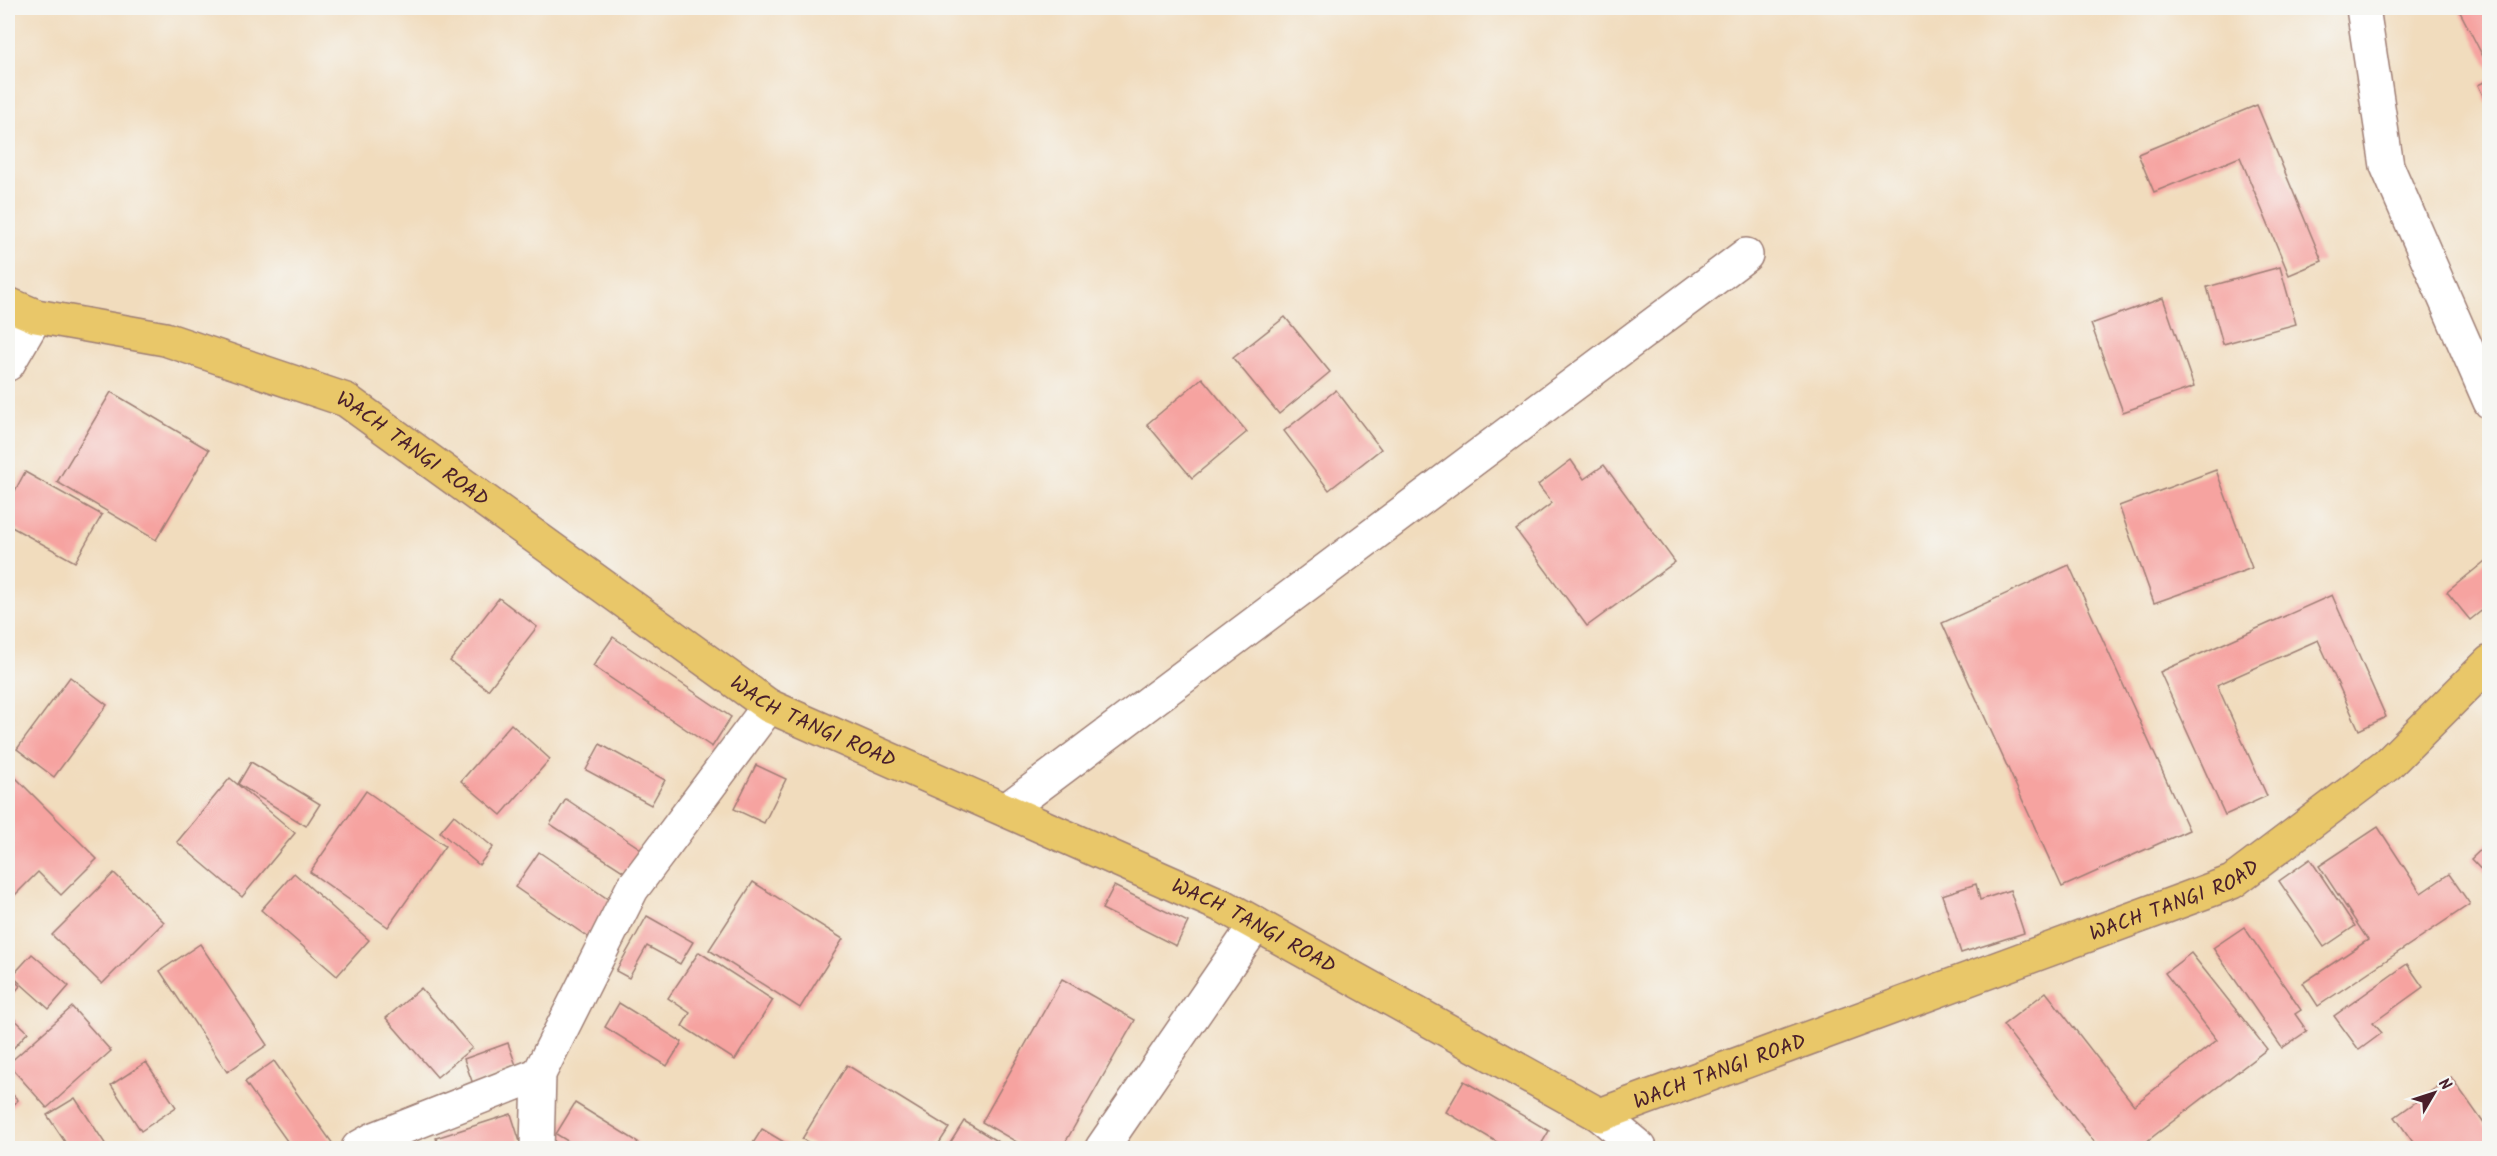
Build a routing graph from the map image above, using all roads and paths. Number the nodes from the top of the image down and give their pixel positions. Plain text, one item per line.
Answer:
1 (2363, 8) edge
2 (1746, 255) dead end
3 (22, 310) edge
4 (8, 364) edge
5 (2490, 402) edge
6 (2490, 662) edge
7 (769, 706) junction
8 (1005, 810) junction
9 (1256, 924) junction
10 (539, 1074) junction
11 (1600, 1115) junction
12 (357, 1149) edge
13 (537, 1149) edge
14 (1102, 1149) edge
15 (1640, 1149) edge

1 - 5 street
2 - 8 street
3 - 4 street
3 - 7 main road, WACH TANGI ROAD
6 - 11 main road, WACH TANGI ROAD
7 - 8 main road, WACH TANGI ROAD
7 - 10 street
8 - 9 main road, WACH TANGI ROAD
9 - 11 main road, WACH TANGI ROAD
9 - 14 street
10 - 12 street
10 - 13 street
11 - 15 street

